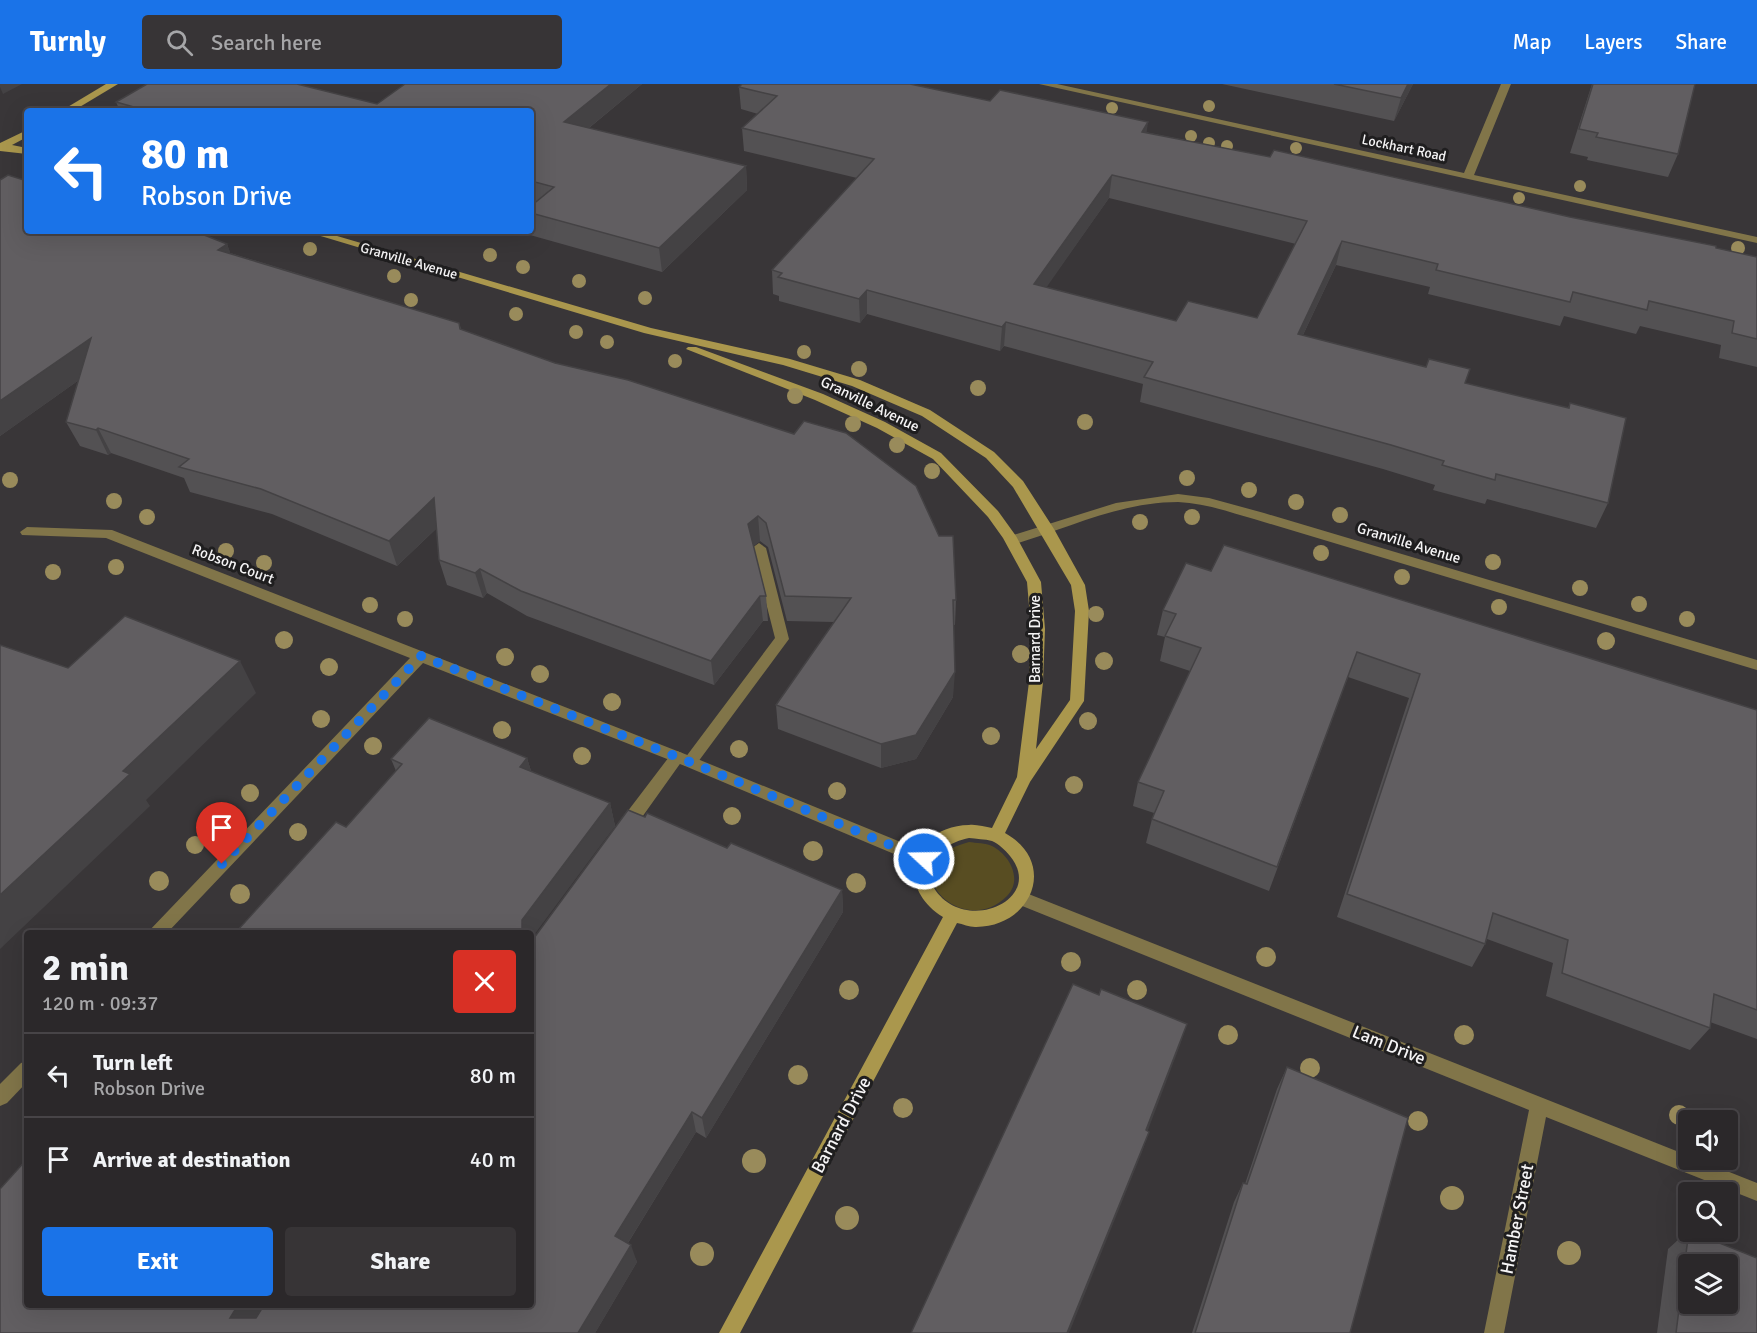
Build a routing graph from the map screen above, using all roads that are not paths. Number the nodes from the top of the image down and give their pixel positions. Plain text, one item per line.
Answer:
1 (113, 84) edge
2 (1044, 84) edge
3 (1506, 84) edge
4 (71, 108) edge
5 (24, 135) edge
6 (1, 147) edge
7 (24, 151) edge
8 (1468, 176) junction
9 (319, 234) edge
10 (1757, 240) edge
11 (648, 331) junction
12 (1047, 529) junction
13 (27, 532) dead end
14 (1012, 540) junction
15 (759, 548) dead end
16 (421, 656) junction
17 (1757, 666) edge
18 (684, 759) junction
19 (1024, 779) junction
20 (996, 836) junction
21 (614, 843) edge
22 (924, 859) junction
23 (1021, 898) junction
24 (952, 916) junction
25 (159, 930) edge
26 (24, 1072) edge
27 (0, 1097) edge
28 (1539, 1106) junction
29 (1757, 1192) edge
30 (729, 1333) edge
31 (1494, 1333) edge

1 - 4 street
2 - 8 street, Lockhart Road
3 - 8 street
5 - 6 street
6 - 7 street
8 - 10 street, Lockhart Road
9 - 11 street, Granville Avenue
11 - 12 street, Granville Avenue
11 - 14 street, Granville Avenue
12 - 14 street, Granville Avenue
12 - 17 street, Granville Avenue
12 - 19 street, Barnard Drive
13 - 16 street, Robson Court
14 - 19 street, Barnard Drive
15 - 18 street
16 - 18 street, Robson Court
16 - 25 street
18 - 21 street
18 - 22 street, Robson Court
19 - 20 street, Barnard Drive
20 - 22 street
20 - 23 street
22 - 24 street
23 - 24 street
23 - 28 street, Lam Drive
24 - 30 street, Barnard Drive
26 - 27 street
28 - 29 street, Lam Drive
28 - 31 street, Hamber Street

